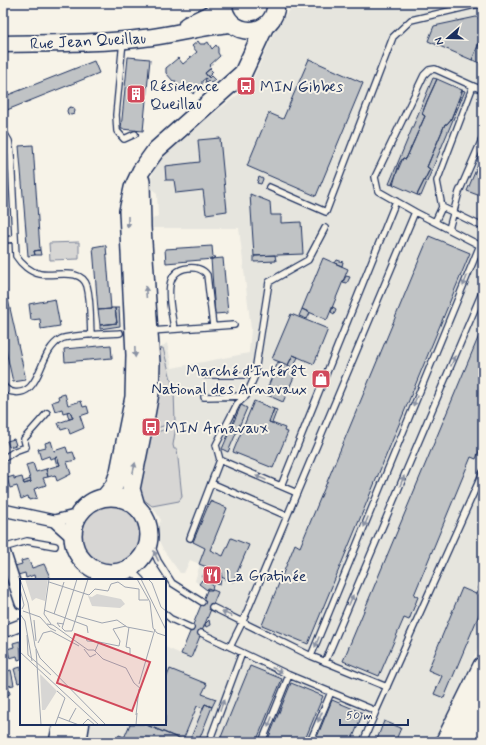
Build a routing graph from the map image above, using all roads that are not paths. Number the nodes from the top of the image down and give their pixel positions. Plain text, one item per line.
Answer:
1 (223, 3) edge
2 (483, 3) edge
3 (280, 6) edge
4 (265, 26) junction
5 (238, 27) junction
6 (172, 33) junction
7 (123, 40) junction
8 (3, 44) edge
9 (249, 62) junction
10 (473, 86) junction
11 (483, 90) edge
12 (3, 131) edge
13 (136, 134) dead end
14 (483, 137) edge
15 (141, 171) junction
16 (269, 187) dead end
17 (396, 201) junction
18 (442, 207) junction
19 (415, 212) junction
20 (454, 213) junction
21 (435, 222) junction
22 (482, 224) edge
23 (325, 228) dead end
24 (449, 229) junction
25 (14, 239) junction
26 (3, 240) edge
27 (481, 246) edge
28 (483, 290) edge
29 (234, 324) dead end
30 (213, 326) junction
31 (174, 329) junction
32 (149, 331) junction
33 (120, 333) dead end
34 (92, 335) junction
35 (205, 375) dead end
36 (255, 375) junction
37 (3, 385) edge
38 (246, 396) junction
39 (204, 397) dead end
40 (47, 414) dead end
41 (3, 459) edge
42 (220, 460) junction
43 (483, 472) edge
44 (211, 483) junction
45 (281, 486) junction
46 (297, 493) junction
47 (105, 497) junction
48 (136, 506) junction
49 (3, 510) edge
50 (79, 515) junction
51 (287, 516) junction
52 (54, 521) junction
53 (74, 538) junction
54 (190, 538) dead end
55 (149, 540) junction
56 (55, 546) dead end
57 (3, 548) edge
58 (92, 574) edge
59 (118, 574) edge
60 (140, 579) edge
61 (20, 600) edge
62 (202, 602) dead end
63 (212, 607) dead end
64 (166, 615) edge
65 (243, 622) junction
66 (20, 625) edge
67 (191, 628) dead end
68 (3, 632) edge
69 (201, 633) dead end
70 (230, 647) junction
71 (242, 653) junction
72 (311, 656) junction
73 (325, 662) junction
74 (483, 667) edge
75 (289, 675) junction
76 (387, 687) junction
77 (331, 692) junction
78 (481, 708) edge
79 (376, 711) junction
80 (62, 725) edge
81 (73, 725) edge
82 (79, 725) edge
83 (58, 742) edge
84 (68, 742) edge
85 (76, 742) edge
86 (209, 742) edge
87 (262, 742) edge
88 (310, 742) edge
89 (363, 742) edge
90 (446, 742) edge
91 (465, 742) edge
92 (474, 742) edge

1 - 5 main road
1 - 6 main road, Rue Jean Queillau
2 - 16 lane
3 - 4 main road
4 - 5 main road
4 - 9 main road
5 - 6 main road, Rue Jean Queillau
5 - 9 main road
6 - 7 main road, Rue Jean Queillau
7 - 8 main road, Rue Jean Queillau
7 - 13 lane
9 - 15 main road
10 - 11 lane
10 - 17 lane
10 - 18 lane
12 - 25 lane
14 - 20 lane
32 -> 15 main road
15 -> 47 main road
17 - 19 lane
17 - 45 lane
18 - 20 lane
18 - 21 lane
19 - 21 lane
19 - 46 lane
20 - 22 lane
20 - 24 lane
21 - 24 lane
23 - 36 lane
24 - 27 lane
25 - 26 lane
25 - 34 lane
27 -> 72 lane
73 -> 28 lane
29 - 30 lane
30 - 31 lane
30 - 31 lane
31 - 32 lane
48 -> 32 main road
33 - 34 lane
34 - 37 lane
35 - 36 lane
36 - 38 lane
38 - 39 lane
38 - 42 lane
40 - 41 lane
42 - 44 lane
45 -> 42 lane
43 - 76 lane
44 - 51 lane
44 - 54 lane
45 - 46 lane
46 - 51 lane
47 - 48 main road
47 - 50 main road
48 - 55 main road
49 - 52 street
50 - 52 street
50 - 53 main road
51 - 65 lane
52 - 53 street
53 - 58 main road
55 - 59 main road
62 -> 55 lane
56 - 57 lane
57 - 61 street
58 - 59 main road
59 - 60 lane
65 -> 63 lane
64 - 67 lane
65 - 70 lane
65 - 72 lane
66 - 68 street
69 - 70 lane
70 - 71 lane
71 -> 75 lane
86 -> 71 lane
72 - 73 lane
73 - 76 lane
74 - 90 highway
75 - 77 lane
75 -> 87 lane
76 - 79 lane
77 - 79 lane
77 -> 88 lane
78 - 91 highway
78 - 92 highway
79 - 89 lane
80 - 83 main road
81 - 84 main road
82 - 85 highway

